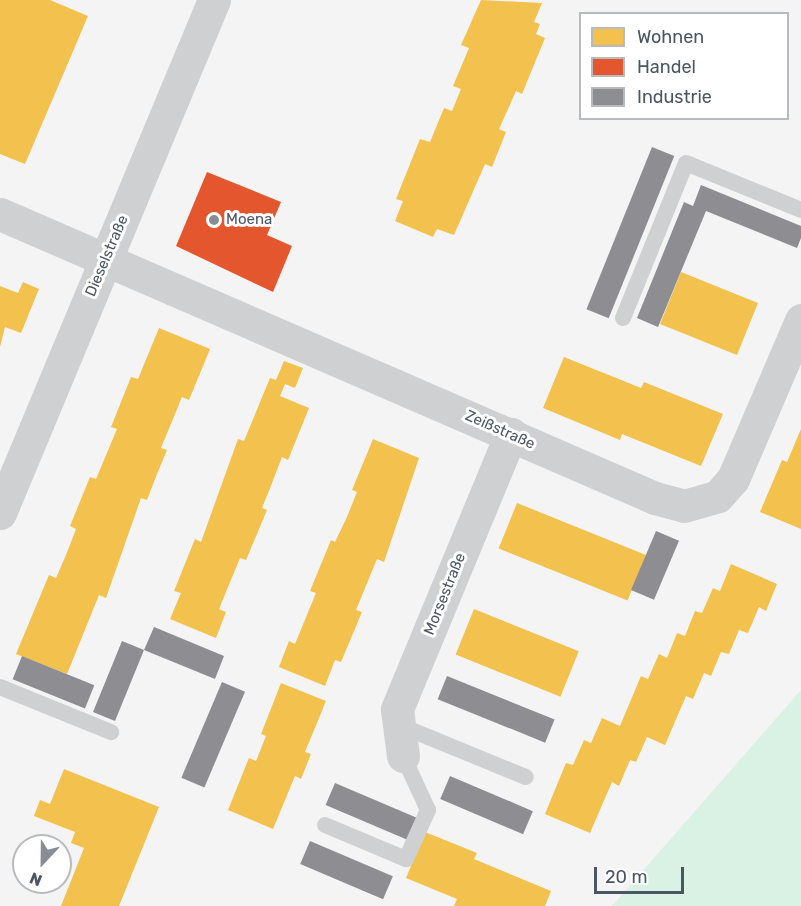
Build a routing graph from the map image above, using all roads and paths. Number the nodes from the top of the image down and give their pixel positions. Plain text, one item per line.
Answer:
1 (214, 0) edge
2 (801, 210) edge
3 (0, 214) edge
4 (106, 258) junction
5 (623, 318) dead end
6 (801, 320) edge
7 (511, 434) junction
8 (0, 513) edge
9 (0, 687) edge
10 (111, 732) dead end
11 (401, 740) junction
12 (526, 777) dead end
13 (325, 825) dead end

1 - 4 street, Dieselstraße
2 - 5 lane
3 - 4 street, Zeißstraße
4 - 7 street, Zeißstraße
4 - 8 street, Dieselstraße
6 - 7 street, Zeißstraße
7 - 11 street, Morsestraße
9 - 10 lane
11 - 12 lane
11 - 13 lane

